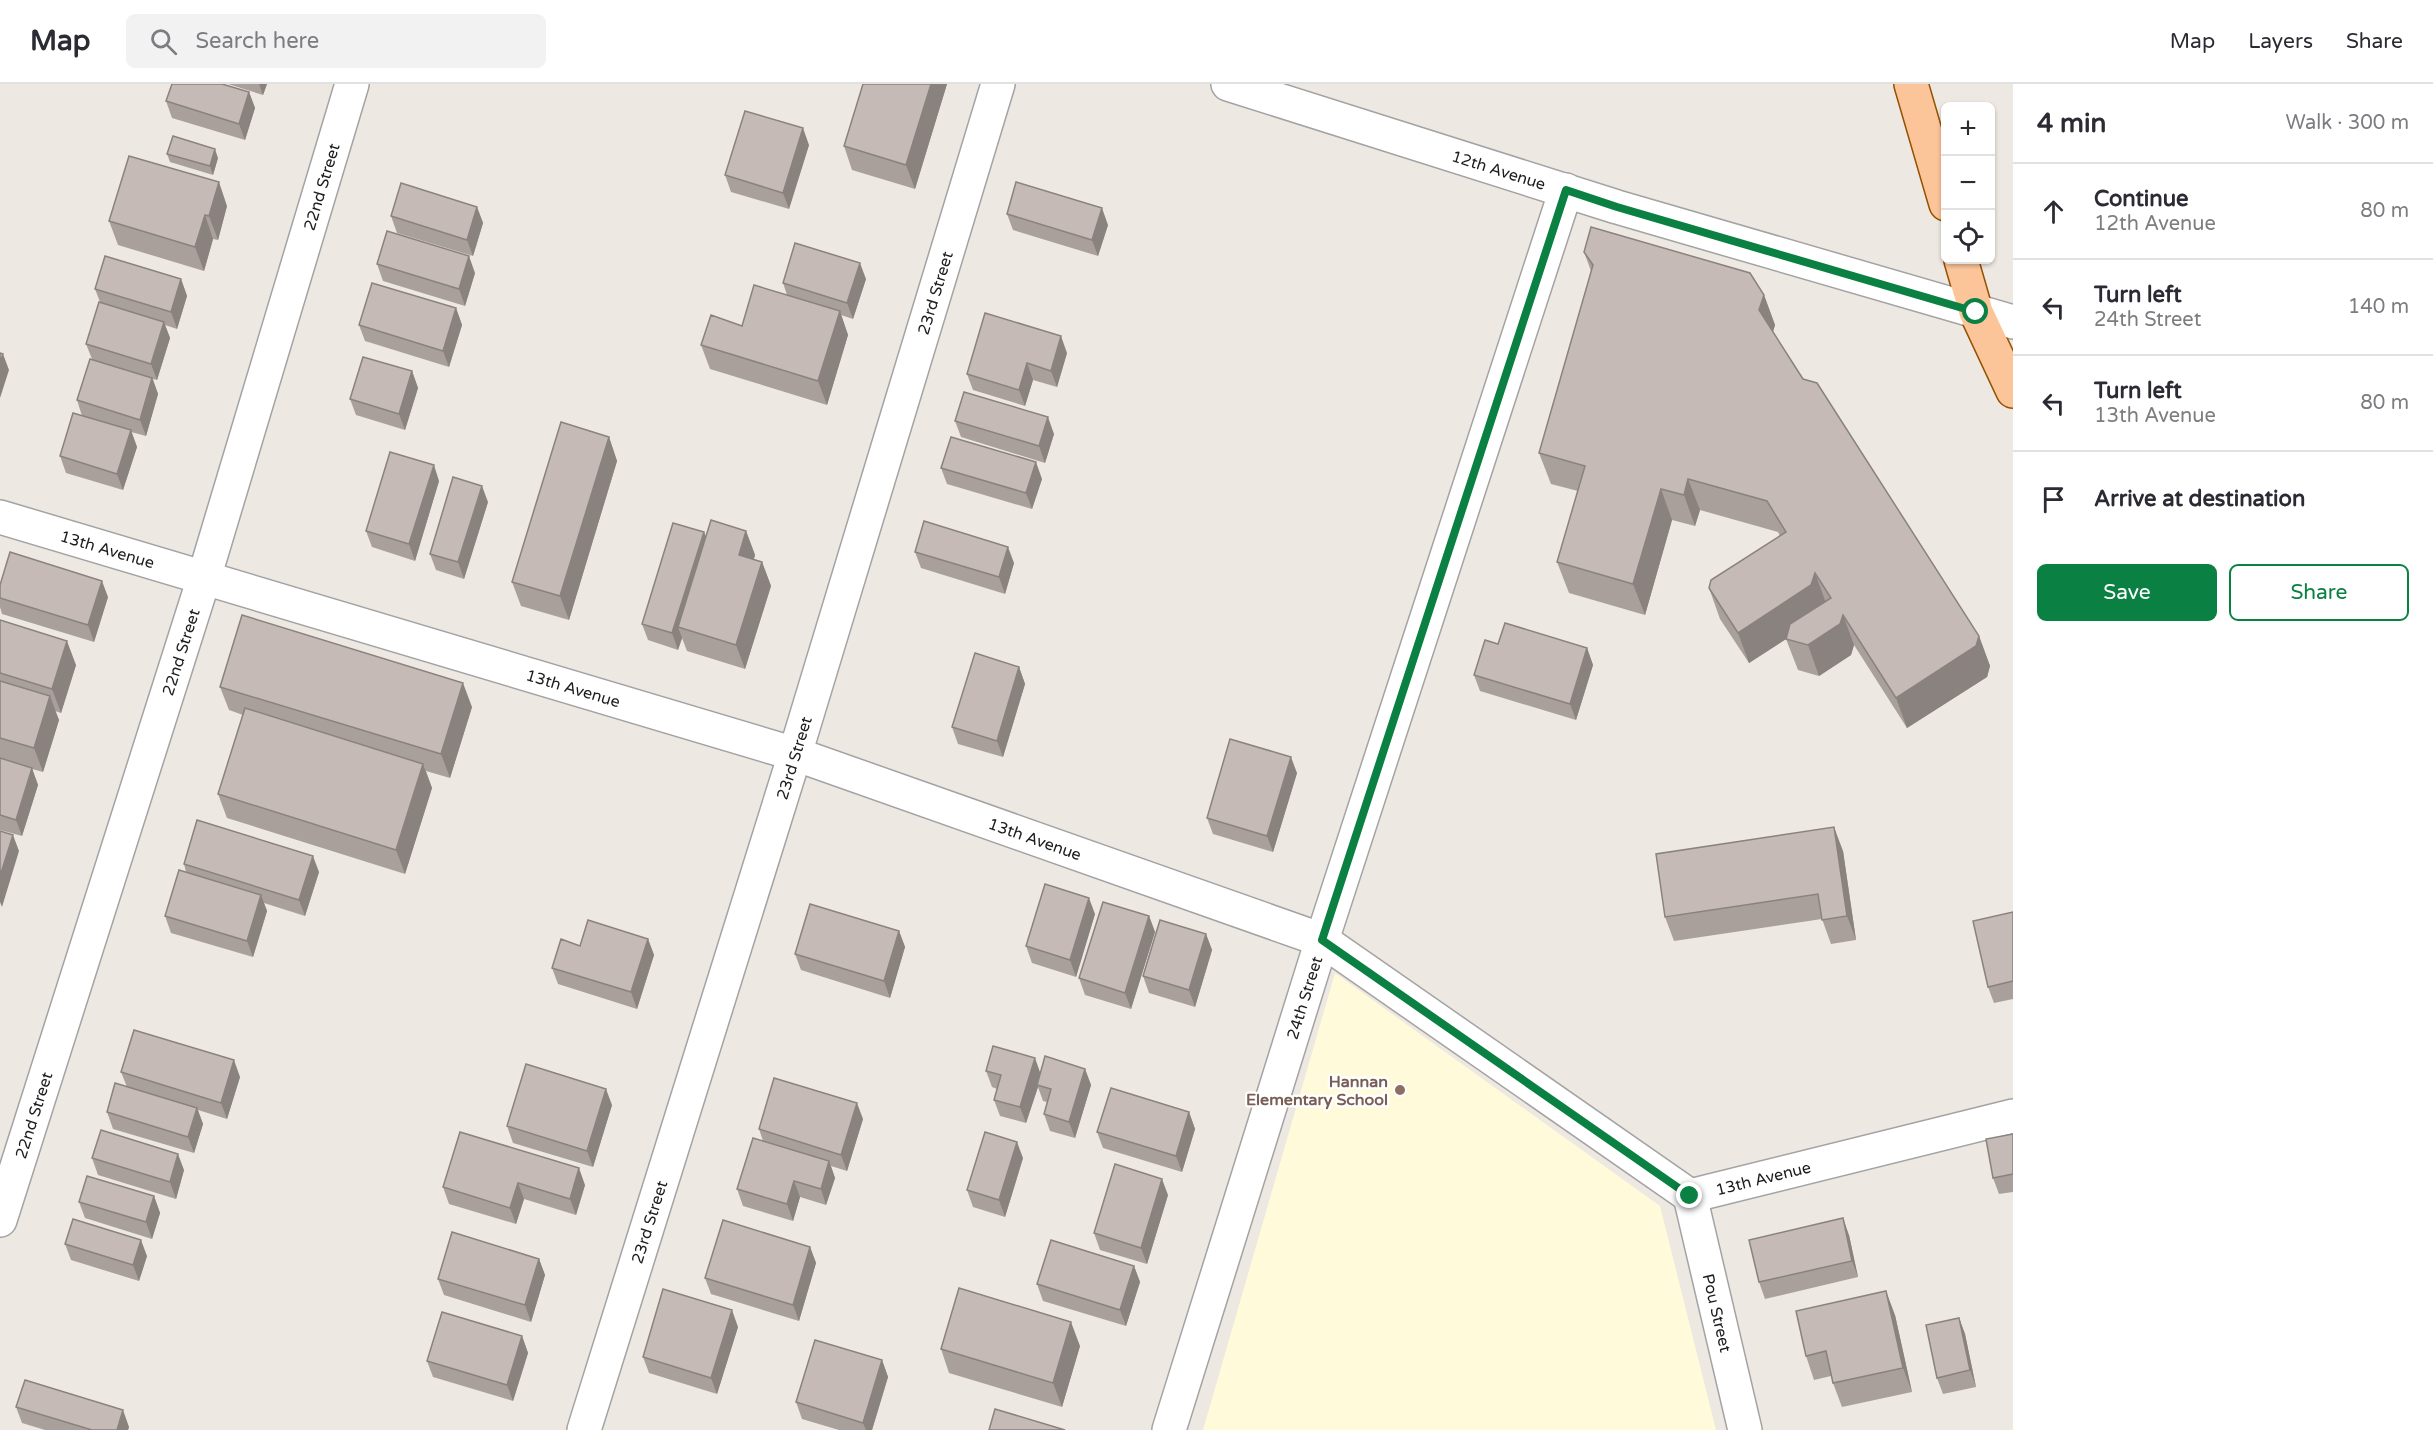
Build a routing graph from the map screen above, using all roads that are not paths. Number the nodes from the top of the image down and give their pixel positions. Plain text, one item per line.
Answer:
1 (352, 84) edge
2 (998, 84) edge
3 (1228, 84) edge
4 (1911, 84) edge
5 (1941, 187) edge
6 (1566, 190) junction
7 (1962, 264) edge
8 (1976, 312) junction
9 (2013, 322) edge
10 (2013, 391) edge
11 (0, 517) edge
12 (204, 578) junction
13 (795, 754) junction
14 (1322, 940) junction
15 (2013, 1116) edge
16 (1690, 1196) junction
17 (0, 1220) edge
18 (584, 1430) edge
19 (1168, 1430) edge
20 (1745, 1430) edge

1 - 12 street, 22nd Street
2 - 13 street, 23rd Street
3 - 6 street, 12th Avenue
4 - 5 main road
6 - 8 street, 12th Avenue
6 - 14 street, 24th Street
7 - 8 main road
8 - 9 street, 12th Avenue
8 - 10 main road
11 - 12 street, 13th Avenue
12 - 13 street, 13th Avenue
12 - 17 street, 22nd Street
13 - 14 street, 13th Avenue
13 - 18 street, 23rd Street
14 - 16 street, 13th Avenue
14 - 19 street, 24th Street
15 - 16 street, 13th Avenue
16 - 20 street, Pou Street

